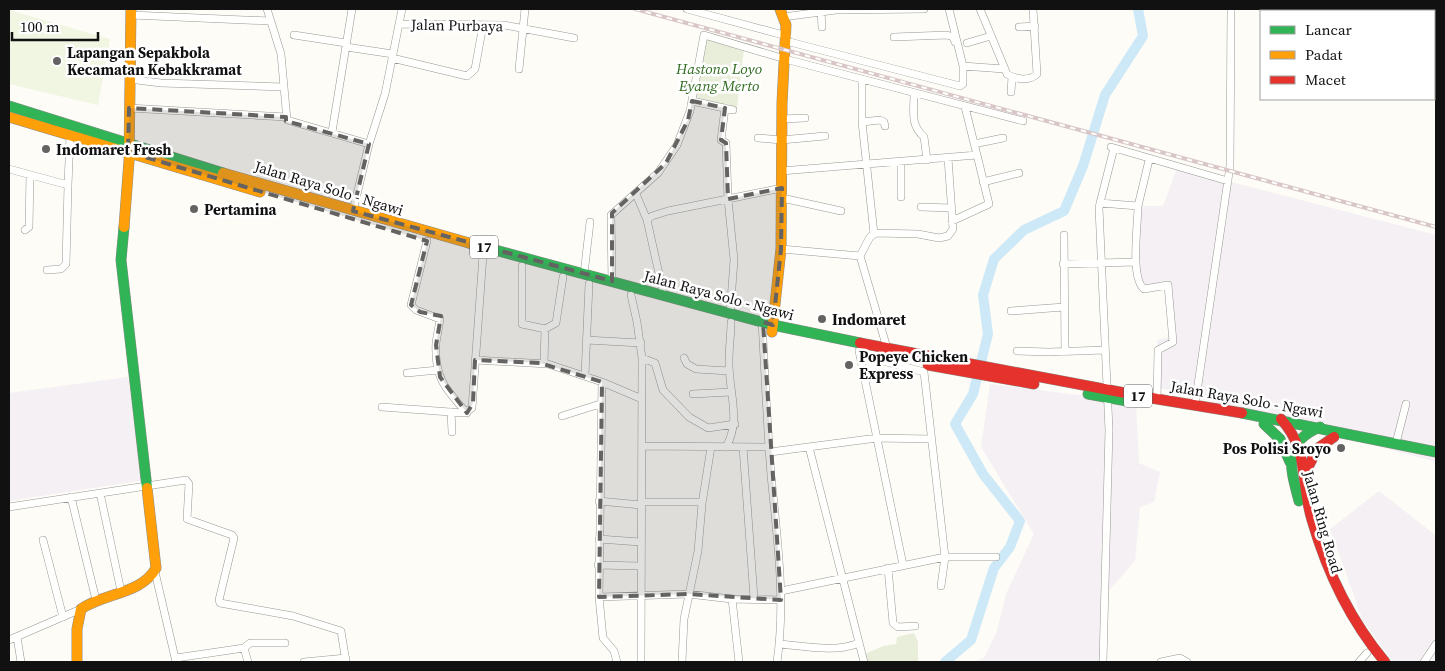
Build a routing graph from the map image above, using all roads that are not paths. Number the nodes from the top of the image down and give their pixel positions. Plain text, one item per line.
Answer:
1 (267, 9) edge
2 (352, 9) edge
3 (402, 9) edge
4 (525, 9) edge
5 (687, 9) edge
6 (879, 9) edge
7 (892, 9) edge
8 (924, 9) edge
9 (949, 9) edge
10 (980, 9) edge
11 (1033, 9) edge
12 (1231, 9) edge
13 (836, 10) edge
14 (707, 11) edge
15 (131, 12) edge
16 (821, 12) junction
17 (782, 13) edge
18 (270, 21) junction
19 (399, 24) junction
20 (483, 25) junction
21 (1035, 26) junction
22 (822, 27) dead end
23 (1019, 27) dead end
24 (523, 29) junction
25 (294, 35) dead end
26 (991, 36) junction
27 (894, 37) dead end
28 (574, 38) dead end
29 (787, 39) junction
30 (967, 42) dead end
31 (346, 45) junction
32 (393, 56) junction
33 (785, 59) junction
34 (963, 65) junction
35 (1004, 69) junction
36 (519, 70) dead end
37 (1012, 77) junction
38 (862, 78) junction
39 (129, 79) junction
40 (284, 87) junction
41 (1011, 92) dead end
42 (914, 94) junction
43 (692, 101) junction
44 (9, 106) edge
45 (965, 107) junction
46 (129, 108) junction
47 (725, 108) junction
48 (733, 110) dead end
49 (9, 117) edge
50 (286, 117) junction
51 (805, 118) dead end
52 (782, 119) junction
53 (1023, 121) dead end
54 (862, 122) junction
55 (885, 126) dead end
56 (332, 132) junction
57 (70, 136) junction
58 (825, 136) dead end
59 (758, 138) dead end
60 (1003, 138) dead end
61 (781, 140) junction
62 (369, 144) junction
63 (974, 144) junction
64 (128, 147) junction
65 (977, 155) junction
66 (948, 158) junction
67 (927, 160) junction
68 (1149, 160) junction
69 (902, 162) junction
70 (866, 164) junction
71 (9, 169) edge
72 (781, 171) junction
73 (1019, 173) dead end
74 (30, 175) junction
75 (1228, 181) junction
76 (984, 182) junction
77 (68, 185) junction
78 (782, 193) junction
79 (636, 194) junction
80 (901, 197) dead end
81 (728, 199) junction
82 (1100, 202) junction
83 (1138, 206) junction
84 (921, 207) dead end
85 (951, 208) junction
86 (353, 211) junction
87 (841, 211) dead end
88 (647, 220) junction
89 (952, 221) junction
90 (590, 222) dead end
91 (25, 230) dead end
92 (874, 234) junction
93 (1064, 235) dead end
94 (427, 241) junction
95 (781, 249) junction
96 (483, 255) junction
97 (860, 256) junction
98 (1136, 262) junction
99 (1063, 264) junction
100 (1102, 264) junction
101 (522, 266) junction
102 (47, 270) dead end
103 (584, 274) junction
104 (563, 277) junction
105 (612, 282) junction
106 (589, 284) junction
107 (630, 295) junction
108 (664, 296) junction
109 (1064, 307) junction
110 (1011, 311) dead end
111 (730, 318) junction
112 (768, 327) junction
113 (545, 329) junction
114 (586, 340) junction
115 (641, 343) junction
116 (888, 348) junction
117 (1105, 350) junction
118 (1017, 351) dead end
119 (1065, 352) junction
120 (859, 353) junction
121 (642, 358) junction
122 (684, 358) dead end
123 (475, 360) junction
124 (544, 363) junction
125 (966, 367) junction
126 (438, 370) junction
127 (729, 371) junction
128 (407, 373) dead end
129 (585, 375) junction
130 (602, 382) junction
131 (731, 392) junction
132 (693, 394) dead end
133 (1107, 394) junction
134 (642, 399) junction
135 (1157, 399) junction
136 (600, 404) junction
137 (1406, 404) dead end
138 (1194, 405) junction
139 (382, 407) dead end
140 (451, 412) junction
141 (468, 413) junction
142 (562, 416) dead end
143 (1281, 419) junction
144 (735, 424) junction
145 (1264, 424) junction
146 (1320, 427) junction
147 (1290, 428) junction
148 (452, 432) dead end
149 (1310, 432) junction
150 (1334, 437) junction
151 (877, 438) junction
152 (1298, 439) junction
153 (931, 440) junction
154 (1396, 443) junction
155 (642, 446) junction
156 (711, 446) junction
157 (726, 447) junction
158 (743, 447) junction
159 (809, 447) junction
160 (769, 450) junction
161 (1436, 452) edge
162 (1436, 459) edge
163 (1293, 472) junction
164 (1304, 477) junction
165 (147, 485) junction
166 (100, 493) junction
167 (71, 497) junction
168 (599, 502) junction
169 (702, 502) junction
170 (641, 503) junction
171 (9, 507) edge
172 (599, 539) junction
173 (43, 540) dead end
174 (640, 542) junction
175 (945, 556) junction
176 (996, 557) dead end
177 (598, 565) junction
178 (903, 565) junction
179 (640, 566) junction
180 (888, 568) junction
181 (155, 572) junction
182 (843, 578) junction
183 (941, 586) dead end
184 (121, 590) junction
185 (781, 591) junction
186 (640, 594) junction
187 (688, 594) junction
188 (599, 597) junction
189 (754, 598) junction
190 (732, 599) junction
191 (96, 600) junction
192 (781, 600) junction
193 (81, 609) junction
194 (63, 617) junction
195 (915, 626) dead end
196 (17, 637) junction
197 (9, 640) edge
198 (285, 643) dead end
199 (859, 643) junction
200 (780, 644) junction
201 (1436, 644) edge
202 (244, 648) junction
203 (1367, 653) junction
204 (176, 660) edge
205 (346, 660) edge
206 (21, 662) edge
207 (77, 662) edge
208 (248, 662) edge
209 (304, 662) edge
210 (617, 662) edge
211 (641, 662) edge
212 (682, 662) edge
213 (739, 662) edge
214 (777, 662) edge
215 (864, 662) edge
216 (1104, 662) edge
217 (1161, 662) edge
218 (1187, 662) edge
219 (1359, 662) edge
220 (1375, 662) edge
221 (1385, 662) edge
222 (1424, 662) edge

1 - 18 street
2 - 31 street
3 - 19 street
4 - 24 street
5 - 14 street
6 - 7 street
6 - 13 street
7 - 8 street
9 - 34 street
10 - 26 street
11 - 21 street
12 - 75 street
13 - 16 street
14 - 29 street
15 - 18 street
15 - 39 main road
16 - 17 street
16 - 22 street
17 - 29 main road
18 - 40 street
19 - 20 street, Jalan Purbaya
19 - 32 street
20 - 24 street, Jalan Purbaya
20 - 32 street
21 - 23 street
21 - 37 street
24 - 28 street, Jalan Purbaya
24 - 36 street
25 - 31 street
26 - 30 street
26 - 35 street
27 - 34 street
29 - 33 main road
29 - 34 street
31 - 32 street
31 - 56 street
32 - 62 street
33 - 38 street
33 - 43 street
33 - 52 main road
34 - 35 street
35 - 37 street
37 - 41 street
38 - 42 street
38 - 54 street
39 - 40 street
39 - 46 main road
40 - 50 street
42 - 45 street
42 - 67 street
43 - 47 street
43 - 79 street
44 - 64 main road, Jalan Raya Solo - Ngawi / 17
45 - 53 street
45 - 63 street
46 - 50 street
46 - 64 main road
47 - 48 street
47 - 81 street
49 - 57 main road, Jalan Raya Solo - Ngawi / 17
50 - 56 street
51 - 52 street
52 - 61 main road
54 - 55 street
54 - 70 street
56 - 62 street
57 - 64 main road, Jalan Raya Solo - Ngawi / 17
57 - 77 street
58 - 61 street
59 - 61 street
60 - 63 street
61 - 72 main road
62 - 86 street
63 - 65 street
64 - 86 main road, Jalan Raya Solo - Ngawi / 17
64 - 94 main road, Jalan Raya Solo - Ngawi / 17
64 - 165 main road
65 - 66 street
65 - 76 street
66 - 67 street
66 - 85 street
67 - 69 street
68 - 75 street
68 - 82 street
68 - 83 street
69 - 70 street
69 - 80 street
70 - 72 street
70 - 92 street
71 - 74 street
72 - 78 main road
73 - 76 street
74 - 77 street
74 - 91 street
75 - 138 street
76 - 89 street
77 - 102 street
78 - 81 street
78 - 87 street
78 - 95 main road
79 - 88 street
79 - 105 street
81 - 88 street
81 - 111 street
82 - 83 street
82 - 100 street
83 - 98 street
84 - 85 street
85 - 89 street
86 - 103 main road, Jalan Raya Solo - Ngawi / 17
88 - 108 street
89 - 92 street
90 - 103 street
92 - 97 street
93 - 99 street
94 - 96 main road, Jalan Raya Solo - Ngawi / 17
94 - 126 street
95 - 97 street
95 - 112 main road
96 - 101 main road, Jalan Raya Solo - Ngawi / 17
96 - 123 street
97 - 116 street
98 - 100 street
98 - 135 street
99 - 100 street
99 - 109 street
100 - 117 street
101 - 104 main road, Jalan Raya Solo - Ngawi / 17
101 - 113 street
103 - 105 main road, Jalan Raya Solo - Ngawi / 17
104 - 106 main road, Jalan Raya Solo - Ngawi / 17
104 - 113 street
105 - 108 main road, Jalan Raya Solo - Ngawi / 17
106 - 107 main road, Jalan Raya Solo - Ngawi / 17
106 - 114 street
107 - 111 main road, Jalan Raya Solo - Ngawi / 17
107 - 115 street
108 - 111 main road, Jalan Raya Solo - Ngawi / 17
109 - 110 street
109 - 119 street
111 - 112 main road, Jalan Raya Solo - Ngawi / 17
111 - 127 street
112 - 116 main road, Jalan Raya Solo - Ngawi / 17
112 - 120 main road, Jalan Raya Solo - Ngawi / 17
112 - 160 street
113 - 124 street
114 - 115 street
114 - 129 street
115 - 121 street
116 - 125 main road, Jalan Raya Solo - Ngawi / 17
117 - 119 street
117 - 133 street
118 - 119 street
120 - 125 main road, Jalan Raya Solo - Ngawi / 17
120 - 151 street
120 - 153 street
121 - 134 street
121 - 144 street
122 - 127 street
123 - 124 street
123 - 141 street
124 - 129 street
125 - 133 main road, Jalan Raya Solo - Ngawi / 17
126 - 128 street
126 - 141 street
127 - 131 street
129 - 130 street
130 - 134 street
130 - 136 street
131 - 132 street
131 - 144 street
133 - 135 main road, Jalan Raya Solo - Ngawi / 17
133 - 145 main road, Jalan Raya Solo - Ngawi / 17
133 - 216 street
134 - 155 street
135 - 138 main road, Jalan Raya Solo - Ngawi / 17
136 - 142 street
136 - 168 street
137 - 154 street
138 - 143 main road, Jalan Raya Solo - Ngawi / 17
139 - 140 street
140 - 141 street
140 - 148 street
143 - 146 main road, Jalan Raya Solo - Ngawi / 17
143 - 147 main road
144 - 157 street
145 - 147 main road, Jalan Raya Solo - Ngawi / 17
145 - 163 main road
146 - 149 main road
146 - 154 main road, Jalan Raya Solo - Ngawi / 17
147 - 149 main road, Jalan Raya Solo - Ngawi / 17
147 - 152 main road
149 - 150 main road, Jalan Raya Solo - Ngawi / 17
149 - 152 main road
150 - 162 main road, Jalan Raya Solo - Ngawi / 17
150 - 164 main road
151 - 153 street
151 - 159 street
151 - 178 street
152 - 163 main road, Jalan Ring Road
152 - 164 main road, Jalan Ring Road
153 - 175 street
154 - 161 main road, Jalan Raya Solo - Ngawi / 17
155 - 156 street
155 - 170 street
156 - 157 street
156 - 169 street
157 - 158 street
158 - 160 street
158 - 189 street
159 - 160 street
159 - 182 street
160 - 185 street
163 - 203 main road, Jalan Ring Road
164 - 221 main road, Jalan Ring Road
165 - 166 street
165 - 181 main road
165 - 205 street
166 - 167 street
166 - 184 street
167 - 171 street
167 - 191 street
168 - 170 street
168 - 172 street
169 - 170 street
169 - 187 street
170 - 174 street
172 - 174 street
172 - 177 street
173 - 194 street
174 - 179 street
175 - 176 street
175 - 178 street
175 - 183 street
177 - 179 street
177 - 188 street
178 - 180 street
179 - 186 street
180 - 182 street
180 - 195 street
181 - 184 main road
181 - 204 street
182 - 185 street
182 - 199 street
184 - 191 main road
185 - 192 street
186 - 187 street
186 - 188 street
186 - 211 street
187 - 190 street
187 - 212 street
188 - 210 street
189 - 190 street
189 - 192 street
190 - 213 street
191 - 193 main road
192 - 200 street
193 - 194 street
193 - 207 main road
194 - 196 street
196 - 197 street
196 - 206 street
198 - 202 street
199 - 200 street
199 - 215 street
200 - 214 street
201 - 222 street
202 - 204 street
202 - 208 street
203 - 219 street
203 - 220 main road, Jalan Ring Road
205 - 209 street
217 - 218 street

